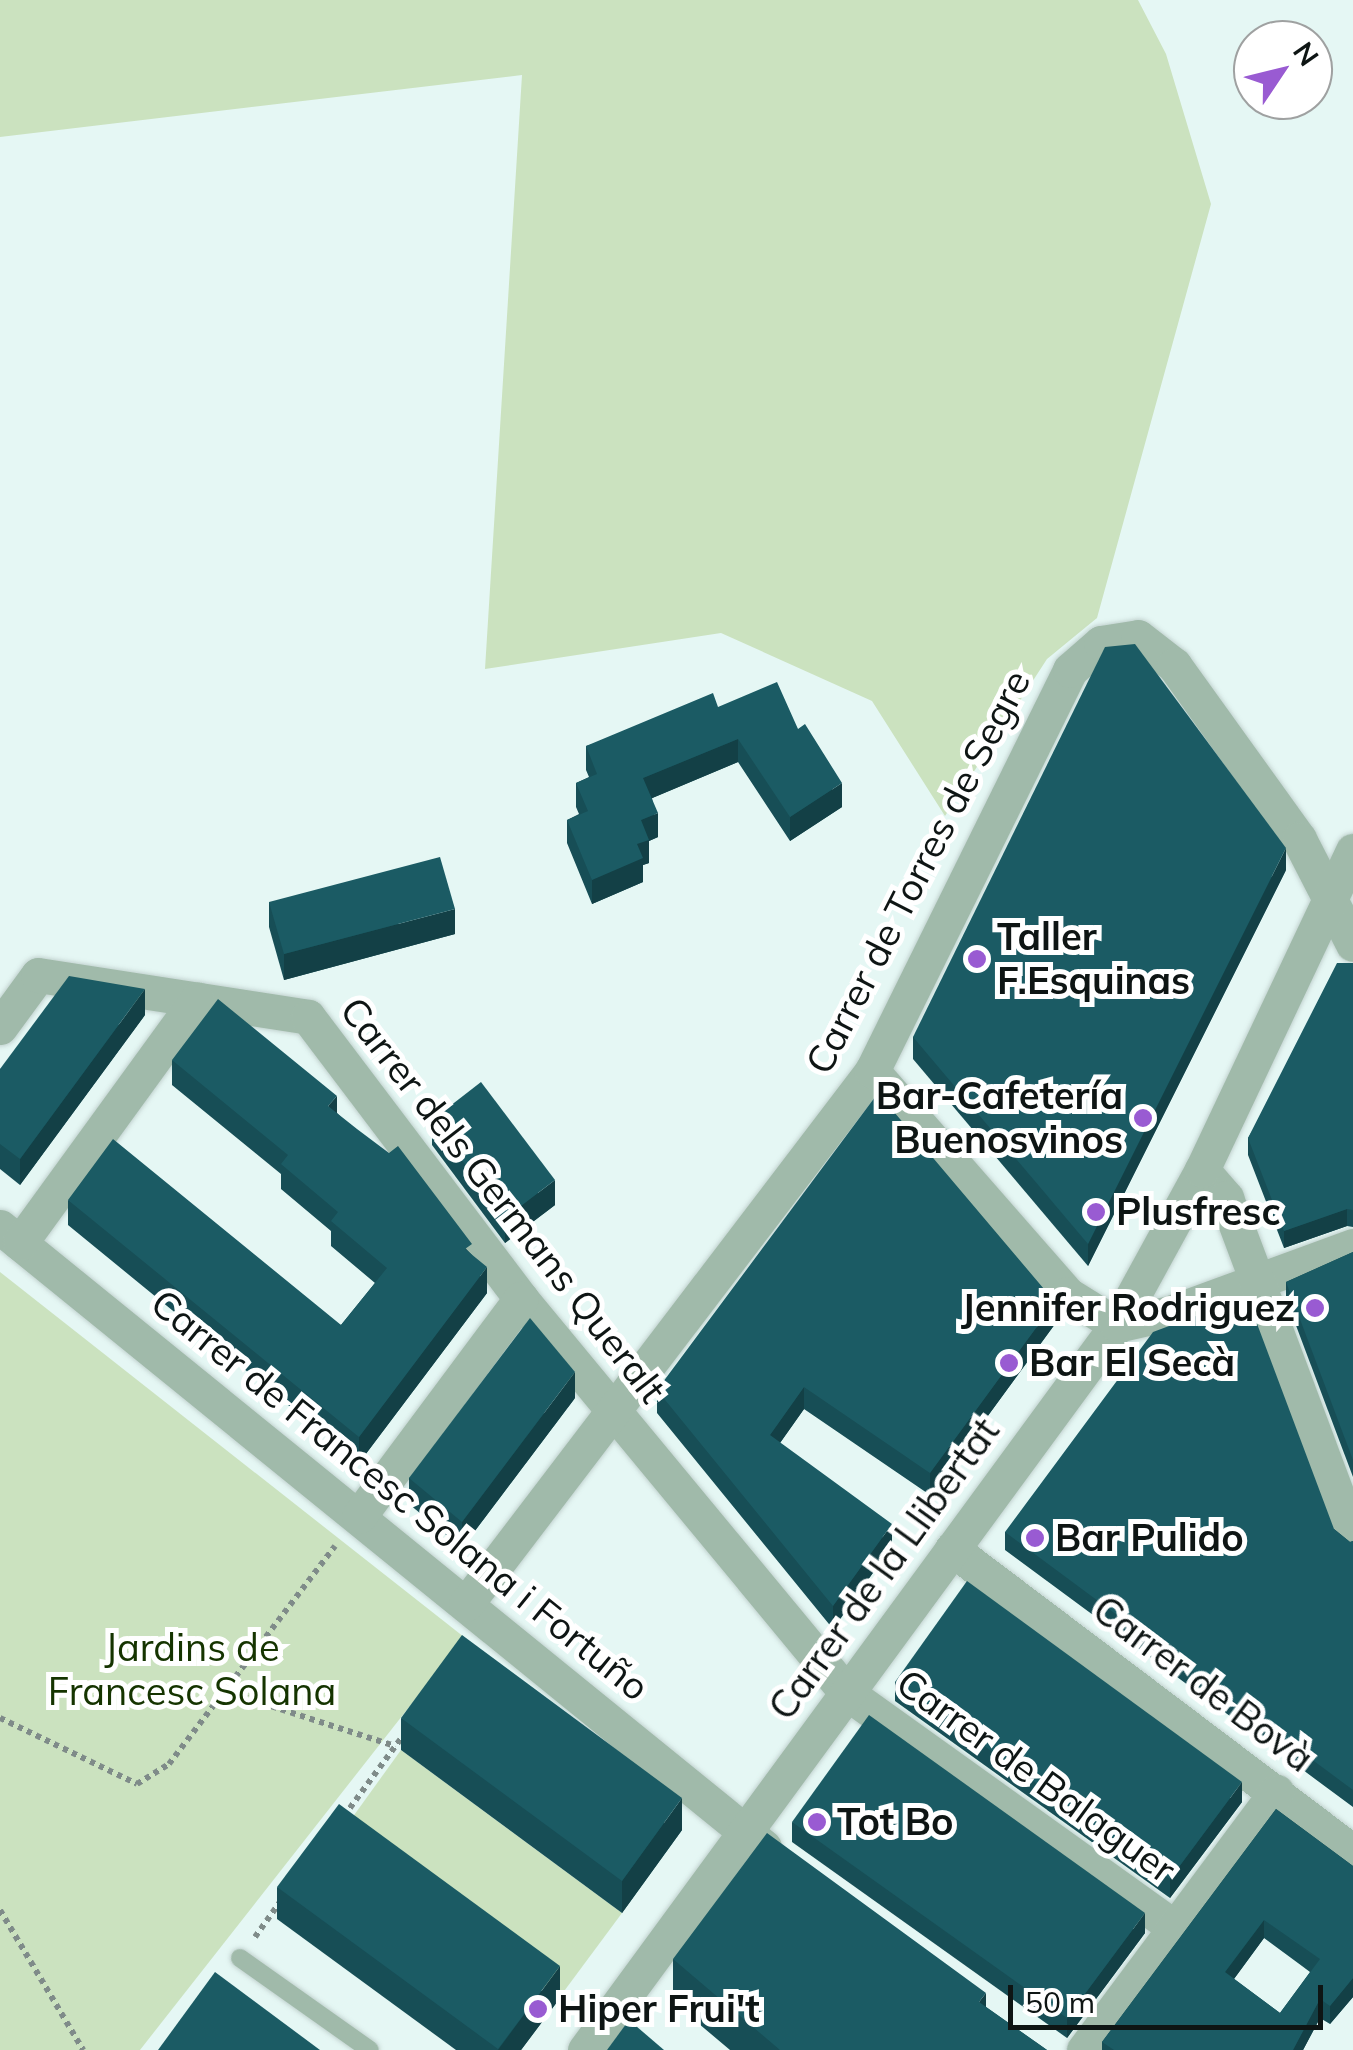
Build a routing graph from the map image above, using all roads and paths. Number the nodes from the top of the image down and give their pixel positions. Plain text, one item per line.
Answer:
1 (1353, 850) edge
2 (1331, 899) junction
3 (1353, 944) edge
4 (196, 1000) junction
5 (0, 1027) edge
6 (872, 1071) junction
7 (1202, 1170) junction
8 (10, 1235) edge
9 (1353, 1246) edge
10 (1257, 1284) junction
11 (521, 1299) junction
12 (1116, 1324) junction
13 (616, 1412) junction
14 (359, 1516) junction
15 (1353, 1538) edge
16 (952, 1549) junction
17 (466, 1604) junction
18 (224, 1691) junction
19 (847, 1693) junction
20 (0, 1718) edge
21 (416, 1719) edge
22 (395, 1746) junction
23 (1276, 1792) junction
24 (340, 1822) edge
25 (746, 1832) junction
26 (1353, 1852) edge
27 (788, 1866) edge
28 (284, 1897) edge
29 (0, 1910) edge
30 (1174, 1928) junction
31 (240, 1958) joint
32 (615, 2010) junction
33 (644, 2034) edge
34 (83, 2050) edge
35 (370, 2050) edge
36 (585, 2050) edge
37 (1084, 2050) edge

1 - 2 street, Carrer de la Llibertat
2 - 3 street
2 - 6 street, Carrer de Torres de Segre
2 - 7 street, Carrer de la Llibertat
4 - 5 street, Carrer dels Germans Queralt
4 - 8 street
4 - 11 street, Carrer dels Germans Queralt
6 - 12 street
6 - 13 street, Carrer de Torres de Segre
7 - 10 street
7 - 12 street, Carrer de la Llibertat
8 - 14 street, Carrer de Francesc Solana i Fortuño
9 - 10 street
10 - 12 street
10 - 15 street
11 - 13 street, Carrer dels Germans Queralt
11 - 14 street
12 - 16 street, Carrer de la Llibertat
13 - 17 street, Carrer de Torres de Segre
13 - 19 street, Carrer dels Germans Queralt
14 - 17 street, Carrer de Francesc Solana i Fortuño
14 - 18 path
16 - 19 street, Carrer de la Llibertat
16 - 23 street, Carrer de Bovà
17 - 25 street, Carrer de Francesc Solana i Fortuño
18 - 20 path
18 - 22 path
19 - 25 street, Carrer de la Llibertat
19 - 30 street, Carrer de Balaguer
21 - 22 path
22 - 24 path
23 - 26 street, Carrer de Bovà
23 - 30 street
25 - 27 street, Carrer de Francesc Solana i Fortuño
25 - 32 street, Carrer de la Llibertat
28 - 31 path
29 - 34 path
30 - 37 street
31 - 35 lane
32 - 33 street
32 - 36 street, Carrer de la Llibertat

